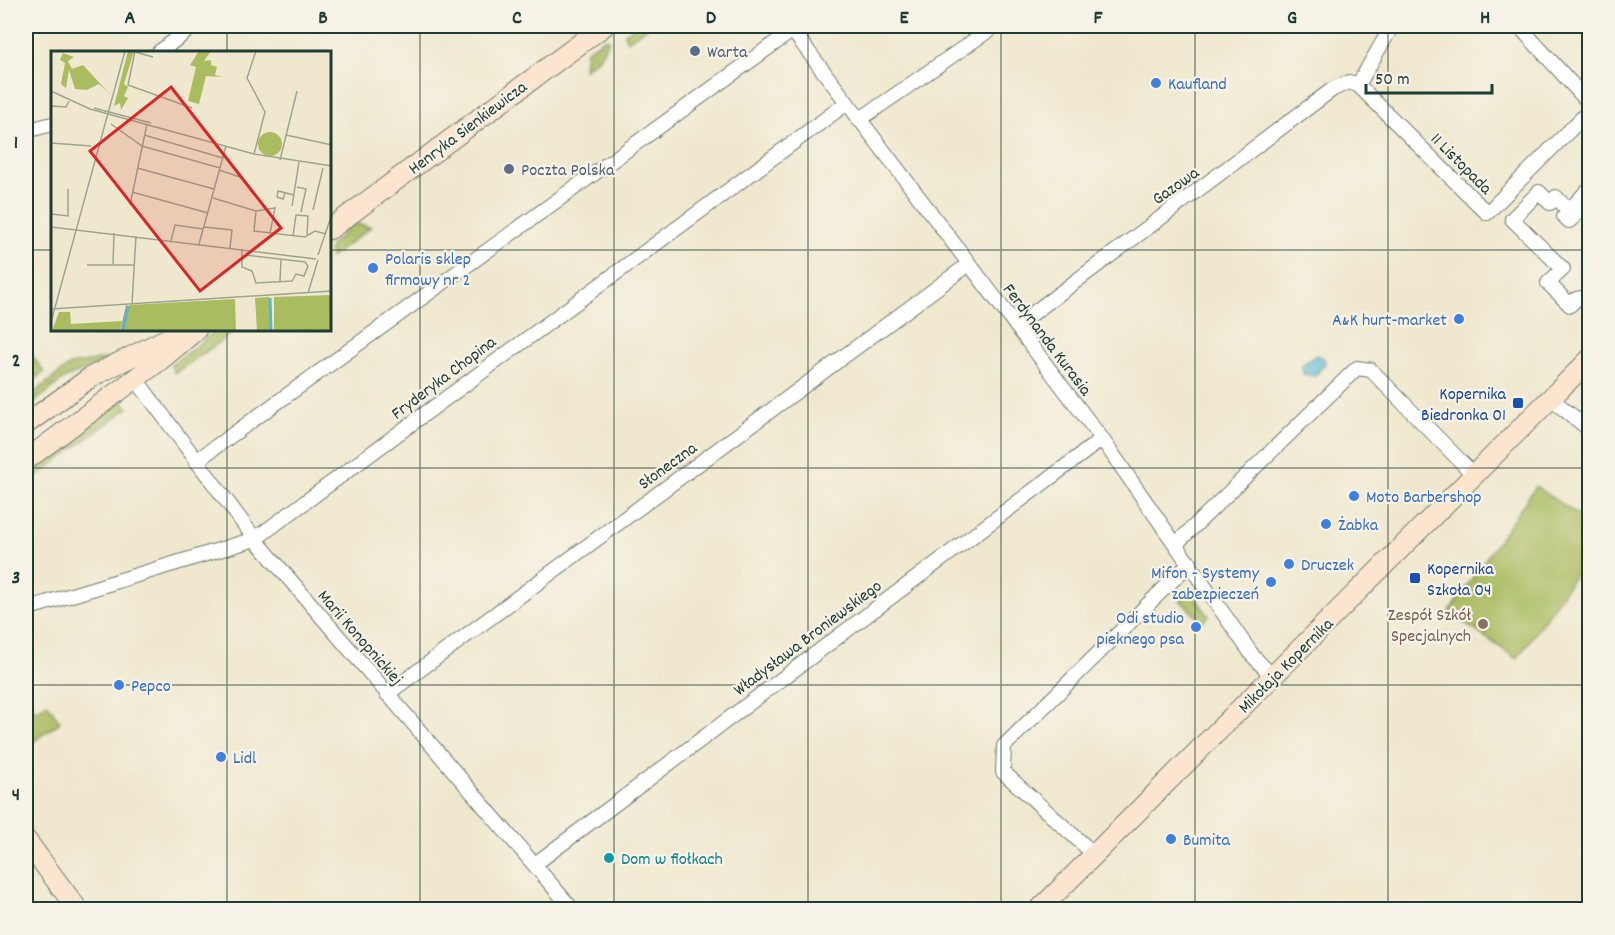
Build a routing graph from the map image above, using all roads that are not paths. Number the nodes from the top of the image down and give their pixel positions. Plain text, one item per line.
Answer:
1 (194, 26) edge
2 (604, 26) edge
3 (995, 26) edge
4 (1392, 26) edge
5 (1519, 26) edge
6 (791, 28) edge
7 (160, 51) edge
8 (1358, 85) junction
9 (847, 104) junction
10 (1590, 104) edge
11 (1590, 110) edge
12 (859, 120) junction
13 (51, 124) edge
14 (26, 131) edge
15 (1590, 193) edge
16 (332, 228) edge
17 (969, 264) junction
18 (1590, 296) edge
19 (1016, 326) junction
20 (181, 332) edge
21 (193, 332) edge
22 (1590, 358) edge
23 (135, 378) junction
24 (1550, 398) junction
25 (26, 424) edge
26 (1590, 430) edge
27 (1101, 439) junction
28 (26, 460) edge
29 (196, 461) junction
30 (1475, 476) junction
31 (255, 539) junction
32 (1176, 544) junction
33 (1190, 563) junction
34 (26, 609) edge
35 (1273, 677) junction
36 (387, 694) junction
37 (26, 840) edge
38 (1094, 854) junction
39 (535, 864) junction
40 (78, 909) edge
41 (573, 909) edge
42 (1040, 909) edge

1 - 7 street
2 - 16 street, Henryka Sienkiewicza
3 - 12 street
4 - 8 street
5 - 10 street
6 - 9 street, Ferdynanda Kurasia
6 - 29 street
8 - 11 street, 11 Listopada
8 - 19 street, Gazowa
9 - 12 street, Ferdynanda Kurasia
9 - 31 street, Fryderyka Chopina
12 - 17 street, Ferdynanda Kurasia
13 - 14 street
15 - 18 street
17 - 19 street, Ferdynanda Kurasia
17 - 36 street, Słoneczna
19 - 27 street, Ferdynanda Kurasia
20 - 25 street
21 - 23 street
22 - 24 street, Mikołaja Kopernika
23 - 28 street
23 - 29 street, Marii Konopnickiej
24 - 26 street
24 - 30 street, Mikołaja Kopernika
27 - 32 street, Ferdynanda Kurasia
27 - 39 street, Władysława Broniewskiego
29 - 31 street, Marii Konopnickiej
30 - 32 street
30 - 35 street, Mikołaja Kopernika
31 - 34 street, Fryderyka Chopina
31 - 36 street, Marii Konopnickiej
32 - 33 street, Ferdynanda Kurasia
33 - 35 street, Ferdynanda Kurasia
33 - 38 street
35 - 38 street, Mikołaja Kopernika
36 - 39 street, Marii Konopnickiej
37 - 40 street
38 - 42 street, Mikołaja Kopernika
39 - 41 street, Marii Konopnickiej

